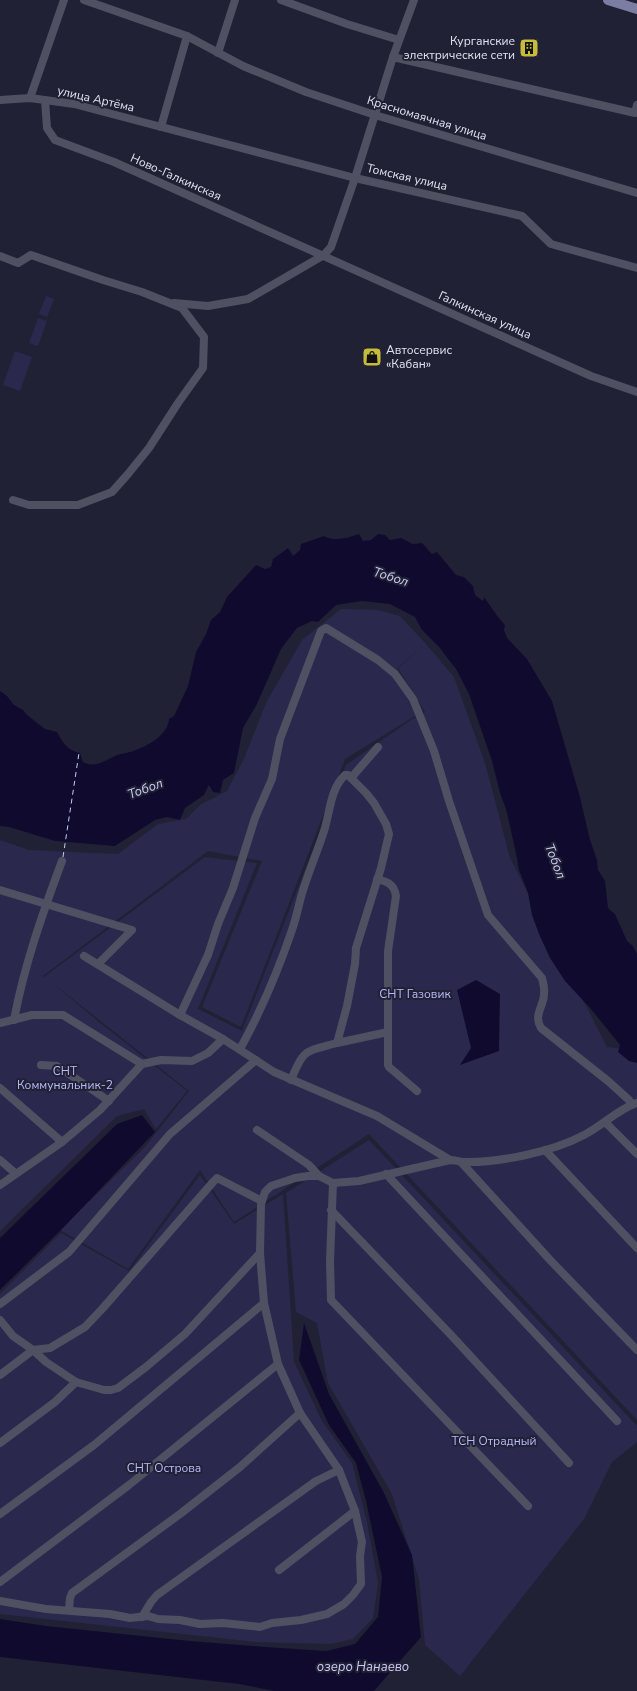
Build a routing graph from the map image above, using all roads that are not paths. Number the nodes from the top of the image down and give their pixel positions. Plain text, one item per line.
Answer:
1 (64, 0) edge
2 (84, 0) edge
3 (235, 0) edge
4 (281, 0) edge
5 (414, 0) edge
6 (608, 0) edge
7 (637, 9) edge
8 (187, 36) junction
9 (400, 40) junction
10 (216, 52) junction
11 (393, 57) junction
12 (30, 98) junction
13 (0, 100) edge
14 (45, 100) junction
15 (637, 105) edge
16 (375, 115) junction
17 (161, 128) junction
18 (355, 178) junction
19 (637, 192) edge
20 (324, 255) junction
21 (0, 256) edge
22 (637, 268) edge
23 (167, 302) junction
24 (637, 392) edge
25 (13, 500) dead end
26 (378, 747) dead end
27 (351, 778) junction
28 (62, 861) dead end
29 (377, 879) junction
30 (0, 890) edge
31 (46, 904) junction
32 (84, 956) dead end
33 (98, 964) junction
34 (180, 1015) junction
35 (14, 1020) junction
36 (0, 1023) edge
37 (388, 1032) junction
38 (223, 1039) junction
39 (336, 1043) junction
40 (240, 1050) junction
41 (256, 1060) junction
42 (142, 1064) junction
43 (41, 1066) dead end
44 (291, 1080) junction
45 (0, 1088) edge
46 (417, 1091) dead end
47 (109, 1101) junction
48 (635, 1104) edge
49 (605, 1122) junction
50 (257, 1130) dead end
51 (62, 1142) junction
52 (545, 1150) junction
53 (637, 1154) edge
54 (0, 1160) edge
55 (450, 1160) junction
56 (461, 1162) junction
57 (16, 1173) junction
58 (386, 1174) junction
59 (319, 1176) junction
60 (333, 1183) junction
61 (0, 1185) edge
62 (262, 1201) junction
63 (331, 1210) junction
64 (637, 1248) edge
65 (260, 1253) junction
66 (264, 1303) junction
67 (0, 1304) edge
68 (0, 1320) edge
69 (33, 1350) junction
70 (637, 1350) edge
71 (278, 1364) junction
72 (0, 1375) edge
73 (76, 1382) junction
74 (300, 1413) junction
75 (617, 1421) dead end
76 (0, 1443) edge
77 (569, 1463) dead end
78 (340, 1470) junction
79 (528, 1506) dead end
80 (355, 1511) junction
81 (0, 1514) edge
82 (279, 1570) dead end
83 (0, 1582) edge
84 (0, 1601) edge
85 (69, 1610) junction
86 (142, 1617) junction

1 - 12 street
2 - 8 street, Красномаячная улица
3 - 10 street
4 - 9 street
5 - 9 street
6 - 7 main road
8 - 10 street, Красномаячная улица
8 - 17 street
9 - 11 street
10 - 16 street, Красномаячная улица
11 - 15 street
11 - 16 street
12 - 13 street, улица Артёма
12 - 14 street, улица Артёма
14 - 17 street, улица Артёма
14 - 20 street, Ново-Галкинская
16 - 18 street
16 - 19 street, Красномаячная улица
17 - 18 street, Томская улица
18 - 20 street
18 - 22 street, Томская улица
20 - 23 street
20 - 24 street, Галкинская улица
21 - 23 street
23 - 25 street
26 - 27 street
27 - 29 street
27 - 40 street
28 - 31 street
29 - 37 street
29 - 39 street
30 - 31 street
31 - 33 street
31 - 35 street
32 - 33 street
33 - 34 street
34 - 38 street
34 - 48 street
35 - 36 street
35 - 42 street
37 - 39 street
37 - 46 street
38 - 40 street
38 - 42 street
39 - 44 street
40 - 41 street
41 - 44 street
41 - 67 street
42 - 47 street
43 - 47 street
44 - 55 street
45 - 51 street
47 - 51 street
48 - 49 street
49 - 52 street
49 - 53 street
50 - 59 street
51 - 57 street
52 - 56 street
52 - 64 street
54 - 57 street
55 - 56 street
55 - 58 street
56 - 70 street
57 - 61 street
58 - 60 street
58 - 75 street
59 - 60 street
59 - 62 street
60 - 63 street
62 - 65 street
62 - 69 street
63 - 77 street
63 - 79 street
65 - 66 street
65 - 73 street
66 - 71 street
66 - 81 street
68 - 69 street
69 - 72 street
69 - 73 street
71 - 74 street
71 - 83 street
73 - 76 street
74 - 78 street
74 - 85 street
78 - 80 street
78 - 86 street
80 - 82 street
80 - 86 street
84 - 85 street
85 - 86 street

